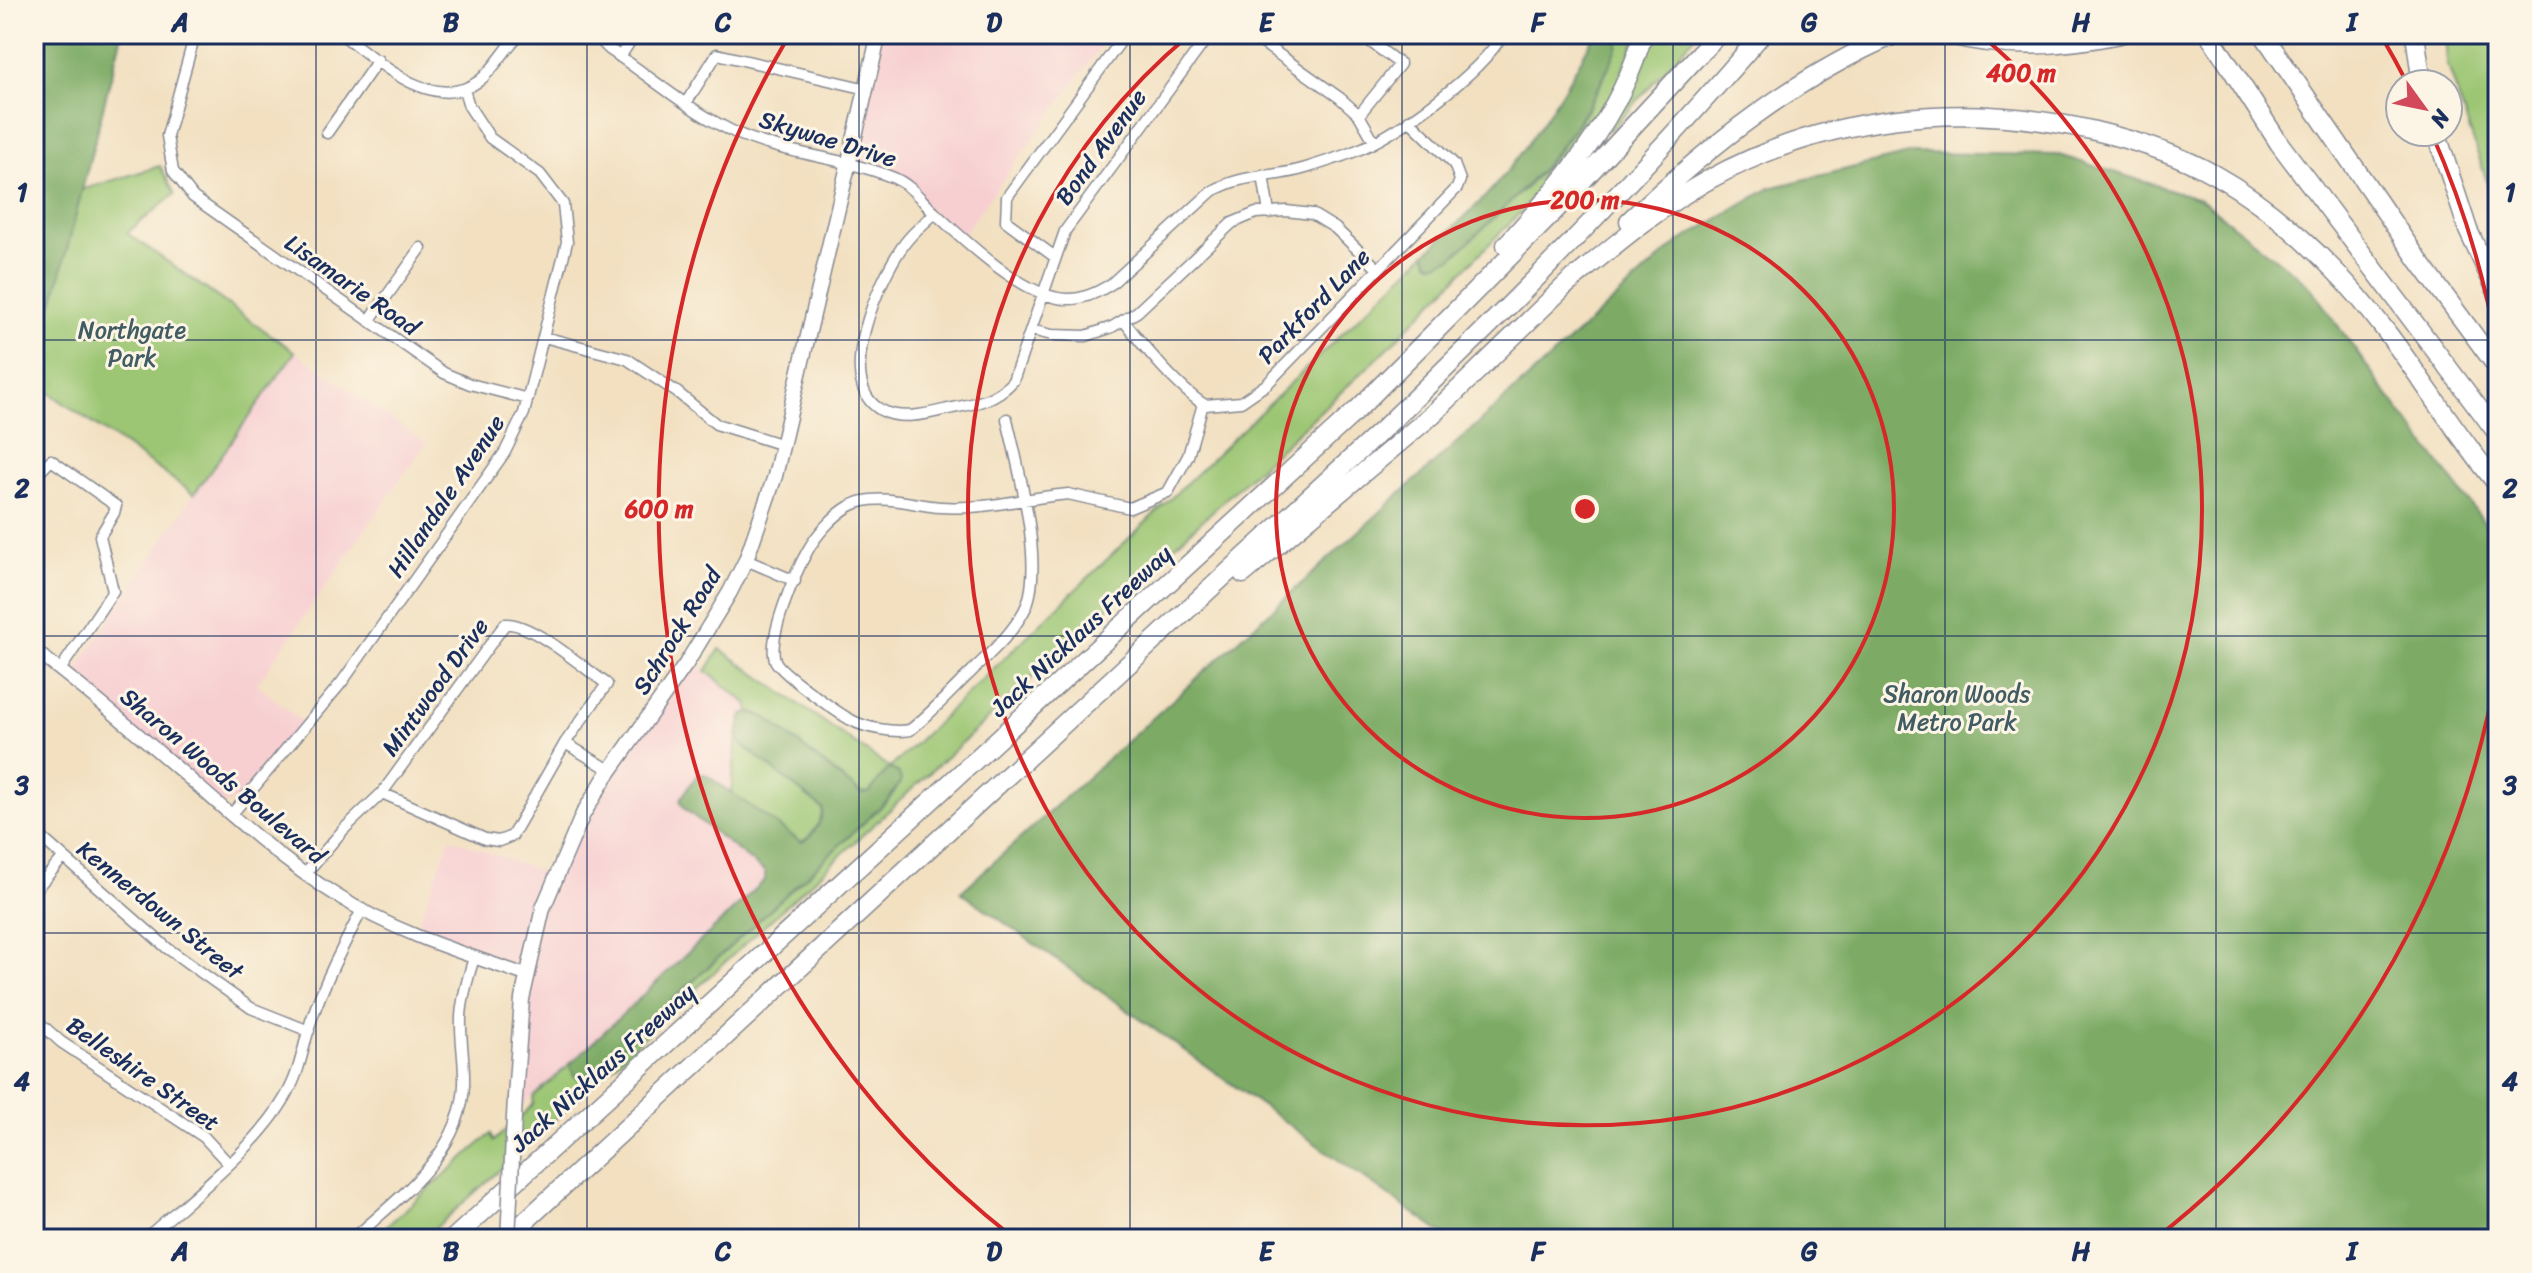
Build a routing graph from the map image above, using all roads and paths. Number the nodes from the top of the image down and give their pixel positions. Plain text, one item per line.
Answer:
1 (195, 34) edge
2 (341, 34) edge
3 (520, 34) edge
4 (594, 34) edge
5 (635, 34) edge
6 (879, 34) edge
7 (1126, 34) edge
8 (1210, 34) edge
9 (1250, 34) edge
10 (1360, 34) edge
11 (1503, 34) edge
12 (1643, 34) edge
13 (1718, 34) edge
14 (1762, 34) edge
15 (1896, 34) edge
16 (1947, 34) edge
17 (2120, 34) edge
18 (2209, 34) edge
19 (2263, 34) edge
20 (2415, 34) edge
21 (620, 57) junction
22 (378, 60) junction
23 (2420, 68) edge
24 (867, 89) junction
25 (464, 90) junction
26 (686, 103) junction
27 (1359, 115) junction
28 (1409, 120) junction
29 (327, 133) dead end
30 (1374, 141) junction
31 (2441, 148) edge
32 (850, 164) junction
33 (1263, 175) junction
34 (935, 213) junction
35 (1269, 213) junction
36 (421, 248) dead end
37 (1055, 257) junction
38 (1377, 268) junction
39 (1565, 286) junction
40 (1043, 294) junction
41 (2498, 294) edge
42 (369, 321) junction
43 (1124, 321) junction
44 (1031, 330) junction
45 (544, 337) junction
46 (2498, 368) edge
47 (1385, 381) junction
48 (528, 399) junction
49 (1203, 404) junction
50 (1007, 419) dead end
51 (2498, 434) edge
52 (783, 445) junction
53 (34, 478) edge
54 (2498, 485) edge
55 (1024, 501) junction
56 (746, 560) junction
57 (795, 581) junction
58 (1145, 649) junction
59 (34, 650) edge
60 (60, 670) junction
61 (565, 743) junction
62 (610, 770) junction
63 (382, 793) junction
64 (231, 815) junction
65 (34, 831) edge
66 (63, 858) junction
67 (305, 874) junction
68 (34, 891) edge
69 (362, 910) junction
70 (474, 958) junction
71 (526, 975) junction
72 (34, 1018) edge
73 (309, 1031) junction
74 (228, 1163) junction
75 (145, 1239) edge
76 (353, 1239) edge
77 (453, 1239) edge
78 (507, 1239) edge

1 - 42 street, Lisamarie Road
2 - 22 street
3 - 25 street
4 - 21 street, Skywae Drive
5 - 21 street
6 - 24 main road, Schrock Road
7 - 37 street
8 - 37 street, Bond Avenue
9 - 27 street
10 - 27 street
11 - 28 street
12 - 47 highway
13 - 47 highway, Jack Nicklaus Freeway
14 - 58 highway
15 - 39 highway
16 - 17 highway
18 - 51 highway
19 - 46 highway
20 - 23 highway
21 - 26 street, Skywae Drive
22 - 25 street
22 - 29 street
24 - 26 street
24 - 32 main road, Schrock Road
25 - 45 street, Hillandale Avenue
26 - 32 street, Skywae Drive
27 - 30 street
28 - 30 street
28 - 38 street, Parkford Lane
30 - 33 street
31 - 41 highway
32 - 34 street, Skywae Drive
32 - 52 main road, Schrock Road
33 - 35 street
33 - 40 street
34 - 40 street, Skywae Drive
34 - 44 street
35 - 38 street
35 - 43 street
36 - 42 street
37 - 40 street, Bond Avenue
38 - 49 street, Parkford Lane
39 - 54 highway
39 - 58 highway
40 - 44 street
42 - 48 street, Lisamarie Road
43 - 44 street
43 - 49 street
45 - 48 street, Hillandale Avenue
45 - 52 street
47 - 77 highway, Jack Nicklaus Freeway
48 - 64 street, Hillandale Avenue
49 - 55 street
50 - 55 street
52 - 56 main road, Schrock Road
53 - 60 street
55 - 57 street
55 - 57 street
56 - 57 street
56 - 62 main road, Schrock Road
58 - 78 highway
59 - 60 street, Sharon Woods Boulevard
60 - 64 street, Sharon Woods Boulevard
61 - 62 street
61 - 63 street
61 - 63 street, Mintwood Drive
62 - 71 main road, Schrock Road
63 - 67 street
64 - 67 street, Sharon Woods Boulevard
65 - 66 street, Kennerdown Street
66 - 68 street
66 - 73 street, Kennerdown Street
67 - 69 street, Sharon Woods Boulevard
69 - 70 street, Sharon Woods Boulevard
69 - 73 street
70 - 71 street, Sharon Woods Boulevard
70 - 76 street
71 - 78 main road, Schrock Road, bridge
72 - 74 street, Belleshire Street
73 - 74 street
74 - 75 street

